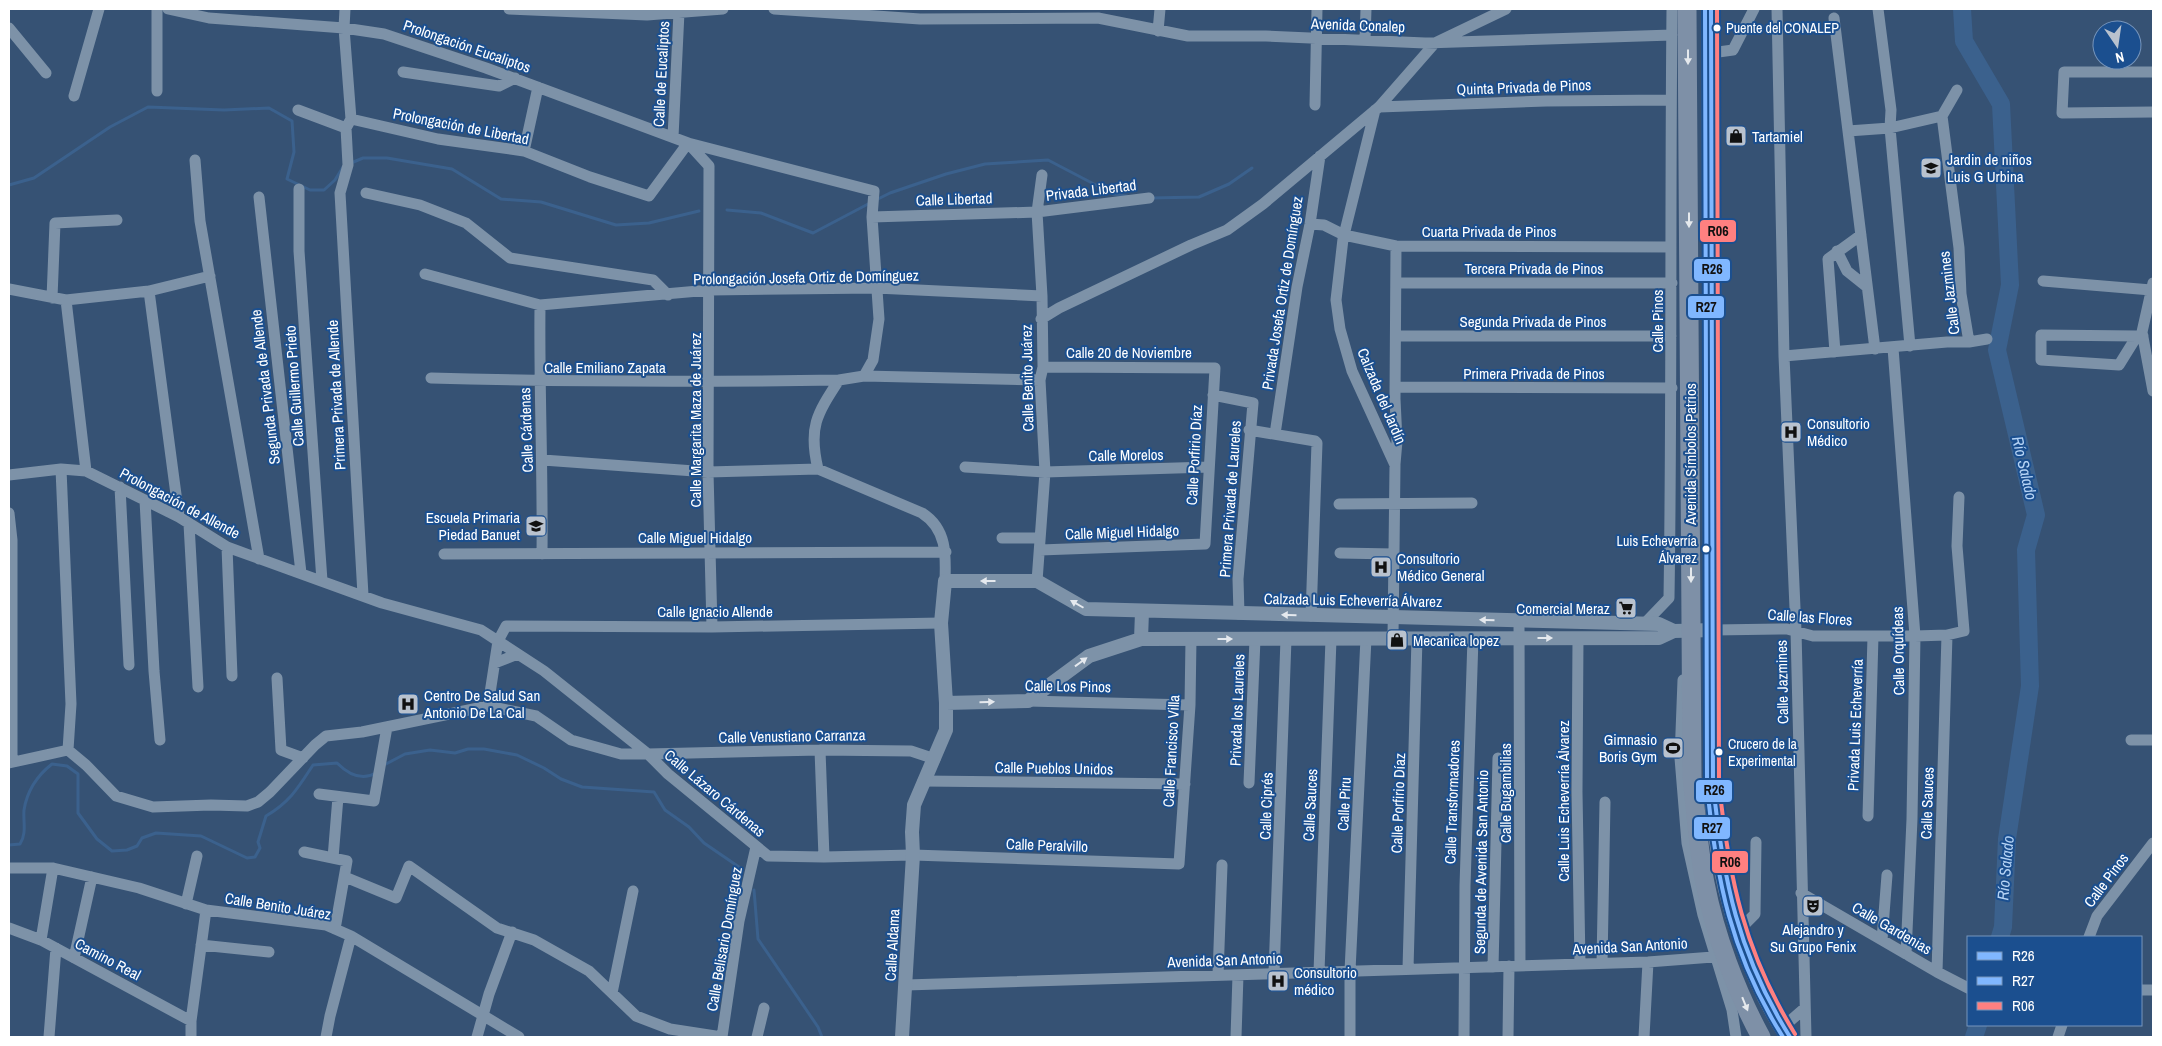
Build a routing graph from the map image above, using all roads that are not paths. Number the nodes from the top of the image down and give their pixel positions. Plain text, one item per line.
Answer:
1 (99, 9) edge
2 (157, 9) edge
3 (168, 9) edge
4 (345, 9) edge
5 (509, 9) edge
6 (724, 9) edge
7 (774, 9) edge
8 (1160, 9) edge
9 (1317, 9) edge
10 (1366, 9) edge
11 (1506, 9) edge
12 (1672, 9) edge
13 (1687, 9) edge
14 (1711, 9) edge
15 (1754, 9) edge
16 (1778, 9) edge
17 (1878, 9) edge
18 (544, 10) edge
19 (679, 12) junction
20 (1834, 18) dead end
21 (9, 28) edge
22 (344, 28) junction
23 (1158, 31) junction
24 (1672, 35) junction
25 (1317, 38) junction
26 (1365, 40) junction
27 (1435, 43) junction
28 (1711, 53) junction
29 (46, 72) dead end
30 (403, 72) dead end
31 (2153, 72) edge
32 (516, 78) junction
33 (538, 87) junction
34 (1957, 90) dead end
35 (157, 91) dead end
36 (74, 96) dead end
37 (1670, 100) junction
38 (1315, 105) dead end
39 (1377, 109) junction
40 (298, 110) dead end
41 (2153, 112) edge
42 (1942, 116) junction
43 (348, 124) junction
44 (1890, 128) junction
45 (1848, 131) junction
46 (673, 137) junction
47 (688, 143) junction
48 (524, 151) junction
49 (1320, 156) junction
50 (195, 160) dead end
51 (1042, 175) dead end
52 (299, 189) dead end
53 (366, 193) dead end
54 (259, 197) dead end
55 (1149, 198) dead end
56 (1037, 212) junction
57 (710, 214) joint
58 (872, 217) junction
59 (117, 220) dead end
60 (1310, 224) junction
61 (1344, 235) junction
62 (1860, 235) junction
63 (1396, 246) junction
64 (1671, 247) junction
65 (1837, 251) junction
66 (425, 274) dead end
67 (210, 276) junction
68 (2043, 281) dead end
69 (1396, 283) junction
70 (1672, 283) junction
71 (1867, 287) junction
72 (2152, 287) edge
73 (876, 288) junction
74 (9, 289) edge
75 (710, 290) junction
76 (149, 291) junction
77 (668, 295) junction
78 (1042, 296) junction
79 (52, 298) junction
80 (66, 300) junction
81 (2151, 304) edge
82 (540, 305) junction
83 (1041, 319) junction
84 (1396, 336) junction
85 (1671, 336) junction
86 (2140, 336) junction
87 (1987, 339) dead end
88 (1969, 342) junction
89 (1910, 346) junction
90 (1893, 348) junction
91 (1874, 350) junction
92 (1835, 352) junction
93 (1680, 354) junction
94 (1784, 356) junction
95 (1043, 367) junction
96 (1215, 368) joint
97 (864, 376) junction
98 (431, 378) dead end
99 (839, 380) junction
100 (1040, 380) junction
101 (539, 381) junction
102 (709, 382) junction
103 (1395, 387) junction
104 (1672, 388) junction
105 (2153, 391) edge
106 (1213, 395) junction
107 (1249, 430) junction
108 (1275, 434) junction
109 (543, 460) junction
110 (1395, 465) junction
111 (965, 467) dead end
112 (1209, 468) junction
113 (818, 469) junction
114 (61, 470) junction
115 (86, 471) junction
116 (708, 472) junction
117 (1045, 472) junction
118 (9, 475) edge
119 (120, 487) junction
120 (1960, 497) dead end
121 (145, 500) junction
122 (1472, 503) dead end
123 (1339, 504) dead end
124 (1395, 504) junction
125 (9, 513) edge
126 (179, 517) junction
127 (189, 524) junction
128 (1002, 538) dead end
129 (1040, 544) junction
130 (1205, 544) joint
131 (227, 547) junction
132 (711, 552) junction
133 (946, 552) junction
134 (1340, 553) dead end
135 (444, 554) dead end
136 (542, 554) junction
137 (1394, 554) junction
138 (259, 558) junction
139 (301, 573) junction
140 (322, 581) junction
141 (945, 581) junction
142 (1037, 581) junction
143 (362, 595) junction
144 (1142, 612) junction
145 (1239, 614) junction
146 (1311, 616) junction
147 (1394, 618) junction
148 (1519, 620) junction
149 (941, 623) junction
150 (1645, 623) junction
151 (712, 627) junction
152 (1714, 630) junction
153 (1682, 631) junction
154 (1796, 631) junction
155 (1947, 635) junction
156 (1873, 636) junction
157 (1915, 636) junction
158 (1366, 638) junction
159 (1394, 638) junction
160 (1417, 638) junction
161 (1473, 638) junction
162 (1520, 638) junction
163 (1578, 638) junction
164 (1141, 639) junction
165 (1191, 639) junction
166 (1255, 639) junction
167 (1286, 639) junction
168 (1332, 639) junction
169 (498, 641) junction
170 (518, 654) junction
171 (495, 663) junction
172 (130, 664) dead end
173 (232, 676) dead end
174 (277, 678) dead end
175 (198, 687) dead end
176 (1028, 701) junction
177 (946, 702) junction
178 (1190, 705) junction
179 (488, 706) junction
180 (387, 727) junction
181 (160, 740) dead end
182 (2131, 740) dead end
183 (2153, 740) edge
184 (68, 750) junction
185 (820, 750) junction
186 (648, 754) junction
187 (303, 758) junction
188 (1498, 758) dead end
189 (935, 759) junction
190 (10, 762) edge
191 (923, 781) junction
192 (1185, 784) junction
193 (1249, 784) dead end
194 (319, 794) dead end
195 (338, 797) junction
196 (1605, 802) dead end
197 (1868, 816) dead end
198 (1756, 842) dead end
199 (2153, 843) edge
200 (756, 847) junction
201 (304, 852) dead end
202 (913, 854) junction
203 (197, 856) dead end
204 (824, 857) junction
205 (333, 858) junction
206 (1180, 864) joint
207 (1222, 865) dead end
208 (9, 868) edge
209 (53, 868) junction
210 (1887, 875) dead end
211 (92, 877) junction
212 (345, 877) junction
213 (633, 891) dead end
214 (1801, 893) junction
215 (186, 904) junction
216 (206, 910) junction
217 (9, 928) edge
218 (335, 929) junction
219 (1740, 929) junction
220 (512, 932) junction
221 (351, 936) junction
222 (2089, 936) edge
223 (41, 940) junction
224 (1882, 940) junction
225 (201, 945) junction
226 (56, 948) junction
227 (269, 952) dead end
228 (1906, 954) junction
229 (1720, 957) junction
230 (74, 958) junction
231 (1648, 962) junction
232 (1602, 963) junction
233 (1580, 964) junction
234 (1514, 966) junction
235 (1494, 967) junction
236 (1465, 968) junction
237 (1408, 969) junction
238 (1350, 971) junction
239 (1319, 972) junction
240 (1937, 972) junction
241 (1274, 973) junction
242 (1238, 974) junction
243 (1218, 975) junction
244 (906, 985) junction
245 (1967, 987) edge
246 (612, 993) junction
247 (764, 1008) dead end
248 (1806, 1008) junction
249 (483, 1016) junction
250 (191, 1021) junction
251 (1786, 1032) edge
252 (49, 1037) edge
253 (191, 1037) edge
254 (326, 1037) edge
255 (477, 1037) edge
256 (519, 1037) edge
257 (722, 1037) edge
258 (757, 1037) edge
259 (902, 1037) edge
260 (1236, 1037) edge
261 (1350, 1037) edge
262 (1464, 1037) edge
263 (1508, 1037) edge
264 (1644, 1037) edge
265 (1736, 1037) edge
266 (1761, 1037) edge
267 (1806, 1037) edge

1 - 36 street
2 - 35 street
3 - 22 street, Prolongación Eucaliptos
4 - 22 street
5 - 18 street
6 - 19 street
7 - 23 street, Avenida Conalep
8 - 23 street
9 - 25 street
10 - 26 street
11 - 27 street
12 - 24 street, Calle Pinos
13 -> 93 highway, Avenida Símbolos Patrios
14 - 28 highway, Avenida Símbolos Patrios
15 - 28 street
16 - 94 street, Calle Jazmines
17 - 44 street
18 - 19 street
19 - 46 street, Calle de Eucaliptos
20 - 45 street
21 - 29 street
22 - 32 street, Prolongación Eucaliptos
22 - 43 street
23 - 25 street, Avenida Conalep
24 - 27 street, Avenida Conalep
24 - 37 street, Calle Pinos
25 - 26 street, Avenida Conalep
25 - 38 street
26 - 27 street, Avenida Conalep
27 - 39 street
28 - 152 highway, Avenida Símbolos Patrios
30 - 32 street
31 - 41 street
32 - 33 street, Prolongación Eucaliptos
33 - 46 street, Prolongación Eucaliptos
33 - 48 street
34 - 42 street
37 - 39 street, Quinta Privada de Pinos
37 - 64 street, Calle Pinos
39 - 49 street
39 - 61 street, Calzada del Jardín
40 - 43 street, Prolongación de Libertad
42 - 44 street
42 - 88 street, Calle Jazmines
43 - 48 street, Prolongación de Libertad
43 - 143 street, Primera Privada de Allende
44 - 45 street
44 - 89 street
45 - 62 street
46 - 47 street, Prolongación Eucaliptos
47 - 48 street, Prolongación de Libertad
47 - 57 street, Prolongación Eucaliptos
47 - 58 street, Prolongación Eucaliptos
49 - 60 street, Privada Josefa Ortiz de Domínguez
49 - 83 street
50 - 67 street
51 - 56 street, Calle Benito Juárez
52 - 140 street, Calle Guillermo Prieto
53 - 77 street
54 - 139 street, Segunda Privada de Allende
55 - 56 street, Privada Libertad
56 - 58 street, Calle Libertad
56 - 78 street, Calle Benito Juárez
57 - 75 street, Calle Margarita Maza de Juárez
58 - 73 street, Prolongación Eucaliptos
59 - 79 street
60 - 61 street, Cuarta Privada de Pinos
60 - 108 street, Privada Josefa Ortiz de Domínguez
61 - 63 street, Cuarta Privada de Pinos
61 - 110 street, Calzada del Jardín
62 - 65 street
62 - 71 street
63 - 64 street, Cuarta Privada de Pinos
63 - 69 street
64 - 70 street, Calle Pinos
65 - 71 street
65 - 92 street
66 - 82 street, Prolongación Josefa Ortiz de Domínguez
67 - 76 street
67 - 138 street
68 - 72 street
69 - 70 street, Tercera Privada de Pinos
69 - 84 street
70 - 85 street, Calle Pinos
71 - 91 street
72 - 81 street
73 - 75 street, Prolongación Josefa Ortiz de Domínguez
73 - 78 street, Prolongación Josefa Ortiz de Domínguez
73 - 97 street, Prolongación Eucaliptos
74 - 79 street
75 - 77 street, Prolongación Josefa Ortiz de Domínguez
75 - 102 street, Calle Margarita Maza de Juárez
76 - 80 street
76 - 126 street
77 - 82 street, Prolongación Josefa Ortiz de Domínguez
78 - 83 street, Calle Benito Juárez
79 - 80 street
80 - 115 street
81 - 86 street
82 - 101 street, Calle Cárdenas
83 - 95 street, Calle Benito Juárez
84 - 85 street, Segunda Privada de Pinos
84 - 103 street
85 - 93 street, Calle Pinos
86 - 86 street
86 - 105 street
87 - 88 street
88 - 89 street, Calle Jazmines
89 - 90 street, Calle Jazmines
90 - 91 street, Calle Jazmines
90 - 157 street, Calle Orquídeas
91 - 92 street, Calle Jazmines
92 - 94 street, Calle Jazmines
93 - 104 street, Calle Pinos
93 -> 153 highway, Avenida Símbolos Patrios
94 - 154 street, Calle Jazmines
95 - 96 street, Calle 20 de Noviembre
95 - 100 street, Calle Benito Juárez
96 - 106 street, Calle Porfirio Díaz
97 - 99 street, Calle Emiliano Zapata
97 - 100 street
98 - 101 street, Calle Emiliano Zapata
99 - 102 street, Calle Emiliano Zapata
99 - 113 street
100 - 117 street, Calle Benito Juárez
101 - 102 street, Calle Emiliano Zapata
101 - 109 street, Calle Cárdenas
102 - 116 street, Calle Margarita Maza de Juárez
103 - 104 street, Primera Privada de Pinos
103 - 110 street
104 - 150 street, Calle Pinos
106 - 107 street, Primera Privada de Laureles
106 - 112 street, Calle Porfirio Díaz
107 - 108 street
107 - 145 street, Primera Privada de Laureles
108 - 146 street
109 - 116 street
109 - 136 street, Calle Cárdenas
110 - 124 street, Calzada del Jardín
111 - 117 street, Calle Morelos
112 - 117 street, Calle Morelos
112 - 130 street, Calle Porfirio Díaz
113 - 116 street
113 - 133 street
114 - 115 street, Prolongación de Allende
114 - 118 street, Prolongación de Allende
114 - 184 street
115 - 119 street, Prolongación de Allende
116 - 132 street, Calle Margarita Maza de Juárez
117 - 129 street, Calle Benito Juárez
119 - 121 street, Prolongación de Allende
119 - 172 street
120 - 155 street, Calle las Flores
121 - 126 street, Prolongación de Allende
121 - 181 street
122 - 124 street
123 - 124 street
124 - 137 street, Calzada del Jardín
125 - 190 street
126 - 127 street, Prolongación de Allende
127 - 131 street, Prolongación de Allende
127 - 175 street
128 - 129 street, Calle Miguel Hidalgo
129 - 130 street, Calle Miguel Hidalgo
129 - 142 street, Calle Benito Juárez
131 - 138 street, Prolongación de Allende
131 - 173 street
132 - 133 street, Calle Miguel Hidalgo
132 - 136 street, Calle Miguel Hidalgo
132 - 151 street, Calle Margarita Maza de Juárez
133 - 141 street
134 - 137 street
135 - 136 street, Calle Miguel Hidalgo
137 - 147 street, Calzada del Jardín
138 - 139 street, Prolongación de Allende
139 - 140 street, Prolongación de Allende
140 - 143 street, Prolongación de Allende
142 -> 141 street
141 - 149 street, Calle Aldama
144 -> 142 street, Calzada Luis Echeverría Álvarez
143 - 169 street, Prolongación de Allende
144 - 145 street, Calzada Luis Echeverría Álvarez
144 - 164 street
146 -> 145 street, Calzada Luis Echeverría Álvarez
146 - 147 street, Calzada Luis Echeverría Álvarez
148 -> 147 street, Calzada Luis Echeverría Álvarez
147 - 159 street, Calzada del Jardín
148 - 150 street, Calzada Luis Echeverría Álvarez
148 - 162 street, Calle Bugambilias
149 - 151 street, Calle Ignacio Allende
149 - 177 street, Calle Aldama
150 - 153 street, Calzada Luis Echeverría Álvarez
151 - 169 street, Calle Ignacio Allende
152 - 153 street, Calzada Luis Echeverría Álvarez
152 - 154 street, Calle las Flores
152 - 219 highway, Avenida Símbolos Patrios
153 - 163 street, Calzada Luis Echeverría Álvarez
153 - 229 highway, Avenida Símbolos Patrios
154 - 156 street, Calle las Flores
154 - 214 street, Calle Jazmines
155 - 157 street, Calle las Flores
155 - 240 street, Calle Sauces
156 - 157 street, Calle las Flores
156 - 197 street, Privada Luis Echeverría
157 - 228 street, Calle Orquídeas
158 - 159 street, Calzada Luis Echeverría Álvarez
158 - 168 street, Calzada Luis Echeverría Álvarez
158 - 238 street, Calle Piru
159 - 160 street, Calzada Luis Echeverría Álvarez
160 - 161 street, Calzada Luis Echeverría Álvarez
160 - 237 street, Calle Porfirio Díaz
161 - 162 street, Calzada Luis Echeverría Álvarez
161 - 236 street, Calle Transformadores
162 -> 163 street, Calzada Luis Echeverría Álvarez
162 - 234 street, Calle Bugambilias
163 - 233 street, Calle Luis Echeverría Álvarez
164 - 165 street, Calzada Luis Echeverría Álvarez
176 -> 164 street, Calzada Luis Echeverría Álvarez
165 -> 166 street, Calzada Luis Echeverría Álvarez
165 - 178 street, Calle Francisco Villa
166 - 167 street, Calzada Luis Echeverría Álvarez
166 - 193 street, Privada los Laureles
167 - 168 street, Calzada Luis Echeverría Álvarez
167 - 241 street, Calle Ciprés
168 - 239 street, Calle Sauces
169 - 170 street
169 - 171 street
170 - 171 street
170 - 186 street
171 - 179 street
174 - 187 street
177 -> 176 street, Calle Los Pinos
176 - 178 street, Calle Los Pinos
177 - 189 street, Calle Aldama
178 - 192 street, Calle Francisco Villa
179 - 180 street
179 - 186 street, Calle Venustiano Carranza
180 - 187 street
180 - 195 street
182 - 183 street
184 - 187 street
184 - 190 street
185 - 186 street, Calle Venustiano Carranza
185 - 189 street, Calle Venustiano Carranza
185 - 204 street
186 - 200 street, Calle Lázaro Cárdenas
188 - 235 street, Segunda de Avenida San Antonio
189 - 191 street, Calle Aldama
191 - 192 street, Calle Pueblos Unidos
191 - 202 street, Calle Aldama
192 - 206 street, Calle Francisco Villa
194 - 195 street
195 - 205 street
196 - 232 street
198 - 219 street
199 - 222 street, Calle Pinos
200 - 204 street, Calle Lázaro Cárdenas
200 - 257 street, Calle Belisario Domínguez
201 - 205 street
202 - 204 street, Calle Lázaro Cárdenas
202 - 206 street, Calle Peralvillo
202 - 244 street, Calle Aldama
203 - 215 street
205 - 212 street
207 - 243 street
208 - 209 street, Calle Benito Juárez
209 - 211 street, Calle Benito Juárez
209 - 223 street
210 - 224 street
211 - 215 street, Calle Benito Juárez
211 - 230 street
212 - 218 street
212 - 220 street
213 - 246 street
214 - 224 street, Calle Gardenias
214 - 248 street, Calle Jazmines
215 - 216 street, Calle Benito Juárez
216 - 218 street, Calle Benito Juárez
216 - 225 street
217 - 223 street, Camino Real
218 - 221 street, Calle Benito Juárez
219 - 251 highway, Avenida Símbolos Patrios
220 - 246 street
220 - 249 street
221 - 249 street, Calle Benito Juárez
221 - 254 street
223 - 226 street, Camino Real
224 - 228 street, Calle Gardenias
225 - 227 street
225 - 250 street
226 - 230 street, Camino Real
226 - 252 street
228 - 240 street, Calle Gardenias
229 - 231 street, Avenida San Antonio
229 - 265 street
229 -> 266 highway, Avenida Símbolos Patrios
230 - 250 street, Camino Real
231 - 232 street, Avenida San Antonio
231 - 264 street
232 - 233 street, Avenida San Antonio
233 - 234 street, Avenida San Antonio
234 - 235 street, Avenida San Antonio
234 - 263 street, Calle Bugambilias
235 - 236 street, Avenida San Antonio
236 - 237 street, Avenida San Antonio
236 - 262 street, Calle Transformadores
237 - 238 street, Avenida San Antonio
238 - 239 street, Avenida San Antonio
238 - 261 street, Calle Piru
239 - 241 street, Avenida San Antonio
240 - 245 street, Calle Gardenias
241 - 242 street, Avenida San Antonio
242 - 243 street, Avenida San Antonio
242 - 260 street
243 - 244 street, Avenida San Antonio
244 - 259 street, Calle Aldama
246 - 257 street
247 - 258 street
248 - 251 street
248 - 267 street, Calle Jazmines
249 - 255 street
249 - 256 street, Calle Benito Juárez
250 - 253 street

